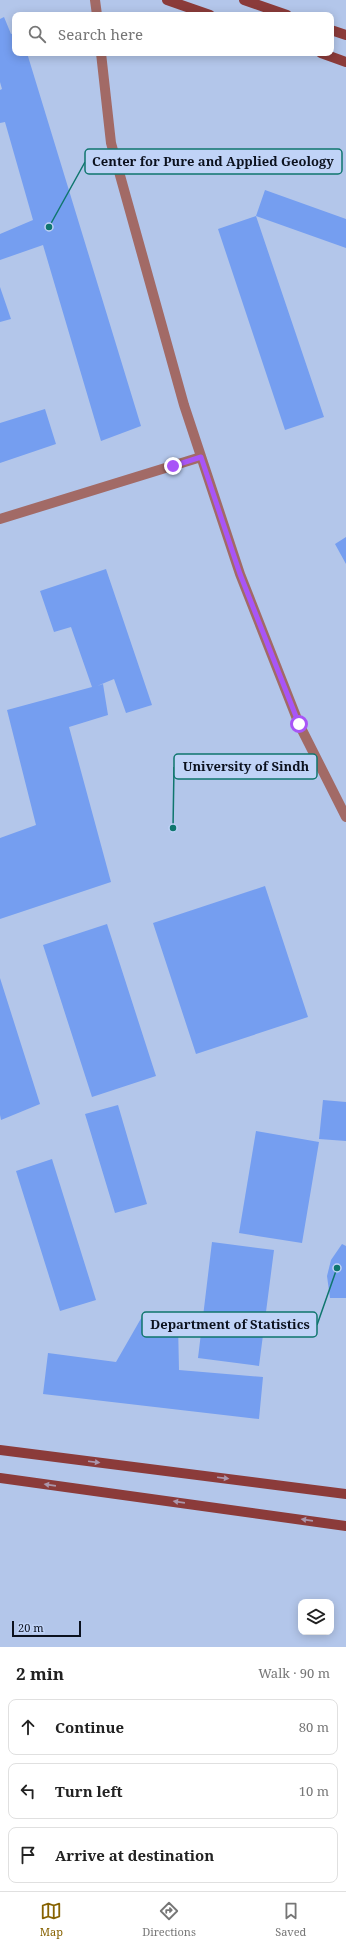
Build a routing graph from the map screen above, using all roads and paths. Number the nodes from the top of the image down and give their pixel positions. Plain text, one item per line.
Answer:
1 (95, 0) edge
2 (167, 0) edge
3 (244, 0) edge
4 (97, 12) edge
5 (201, 12) edge
6 (278, 12) edge
7 (334, 31) edge
8 (346, 35) edge
9 (101, 56) edge
10 (329, 56) edge
11 (346, 62) edge
12 (201, 457) junction
13 (0, 519) edge
14 (346, 817) edge
15 (0, 1450) edge
16 (0, 1478) edge
17 (346, 1494) edge
18 (346, 1526) edge

1 - 4 lane
2 - 5 street
3 - 6 street
7 - 8 street
9 - 12 lane
10 - 11 street
12 - 13 lane
12 - 14 lane
15 -> 17 street
18 -> 16 street

